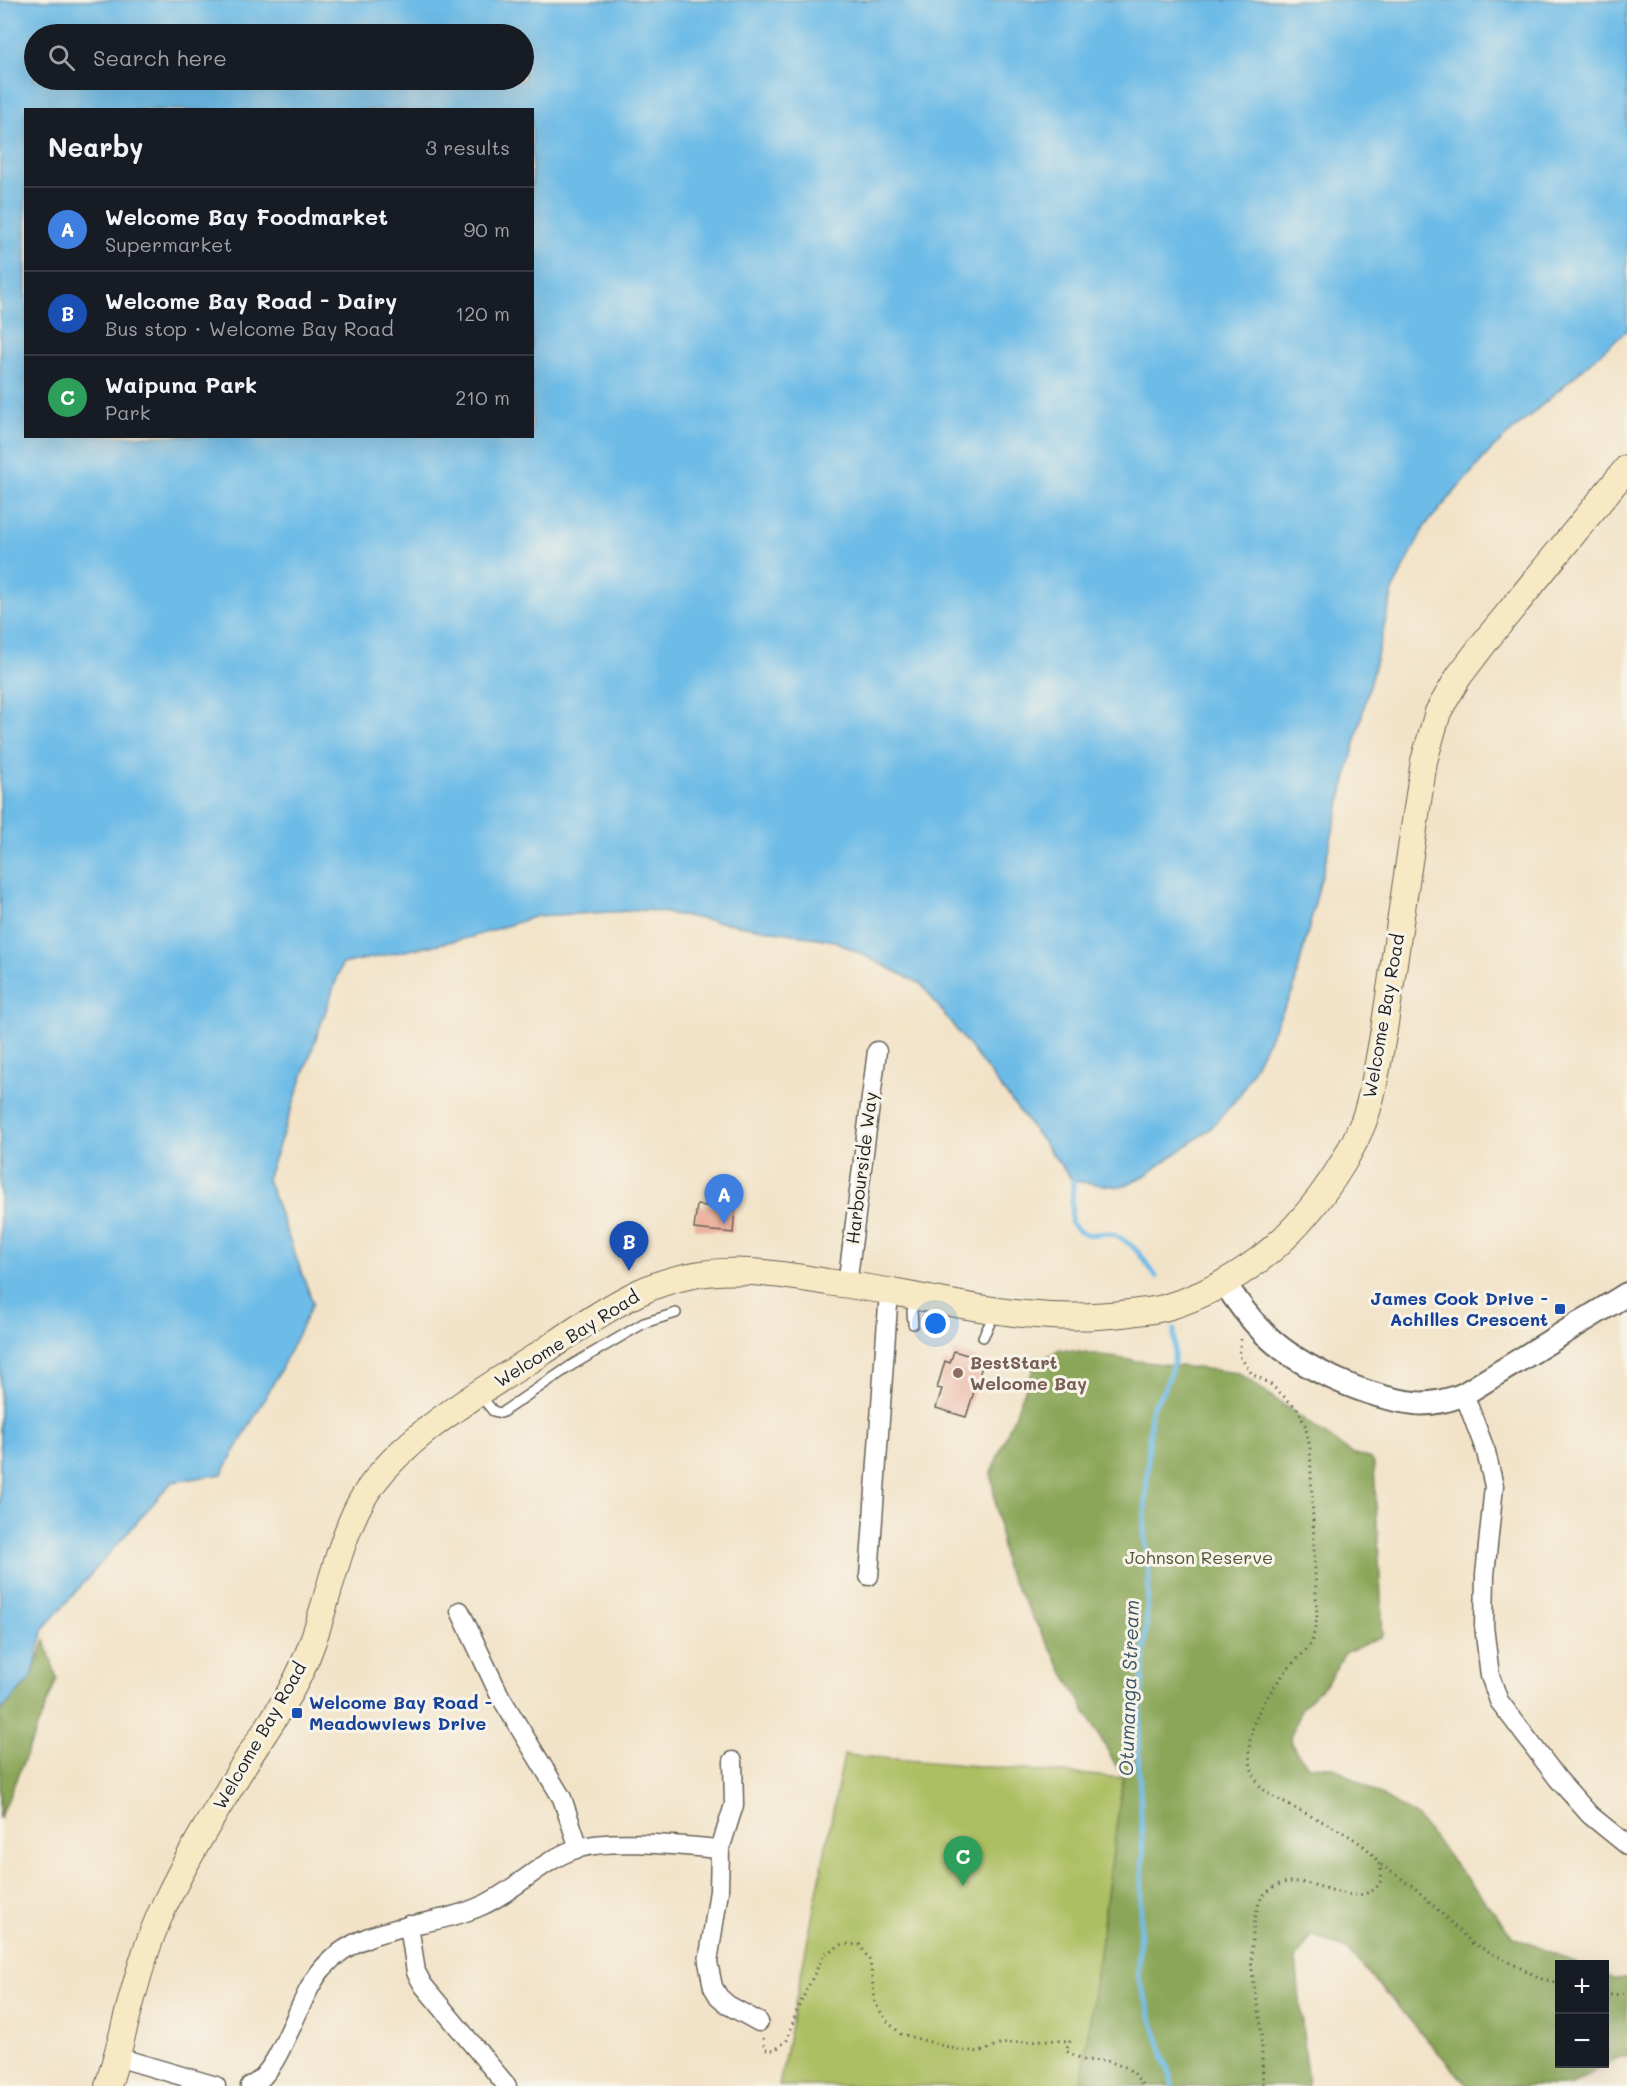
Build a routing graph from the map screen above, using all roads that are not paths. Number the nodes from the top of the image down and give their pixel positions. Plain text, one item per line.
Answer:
1 (1627, 468) edge
2 (877, 1051) dead end
3 (1225, 1283) junction
4 (847, 1285) junction
5 (889, 1291) junction
6 (1627, 1294) edge
7 (918, 1297) junction
8 (996, 1311) junction
9 (676, 1312) dead end
10 (913, 1324) dead end
11 (983, 1337) dead end
12 (478, 1393) junction
13 (1464, 1394) junction
14 (868, 1576) dead end
15 (460, 1611) dead end
16 (733, 1761) dead end
17 (1627, 1845) edge
18 (579, 1848) junction
19 (720, 1849) junction
20 (408, 1925) junction
21 (759, 2022) road end
22 (117, 2057) junction
23 (108, 2086) edge
24 (216, 2086) edge
25 (250, 2086) edge
26 (507, 2086) edge

1 - 3 main road, Welcome Bay Road
2 - 4 street, Harbourside Way
3 - 8 main road, Welcome Bay Road
3 - 13 street
4 - 5 main road, Welcome Bay Road
4 - 12 main road, Welcome Bay Road
5 - 7 main road, Welcome Bay Road
5 - 14 street
6 - 13 street
7 - 8 main road, Welcome Bay Road
7 - 10 lane
8 - 11 lane
9 - 12 lane
12 - 22 main road, Welcome Bay Road
13 - 17 street
15 - 18 street
16 - 19 street
18 - 19 street
18 - 20 street
19 - 21 street
20 - 25 street
20 - 26 street
22 - 23 main road, Welcome Bay Road
22 - 24 street

